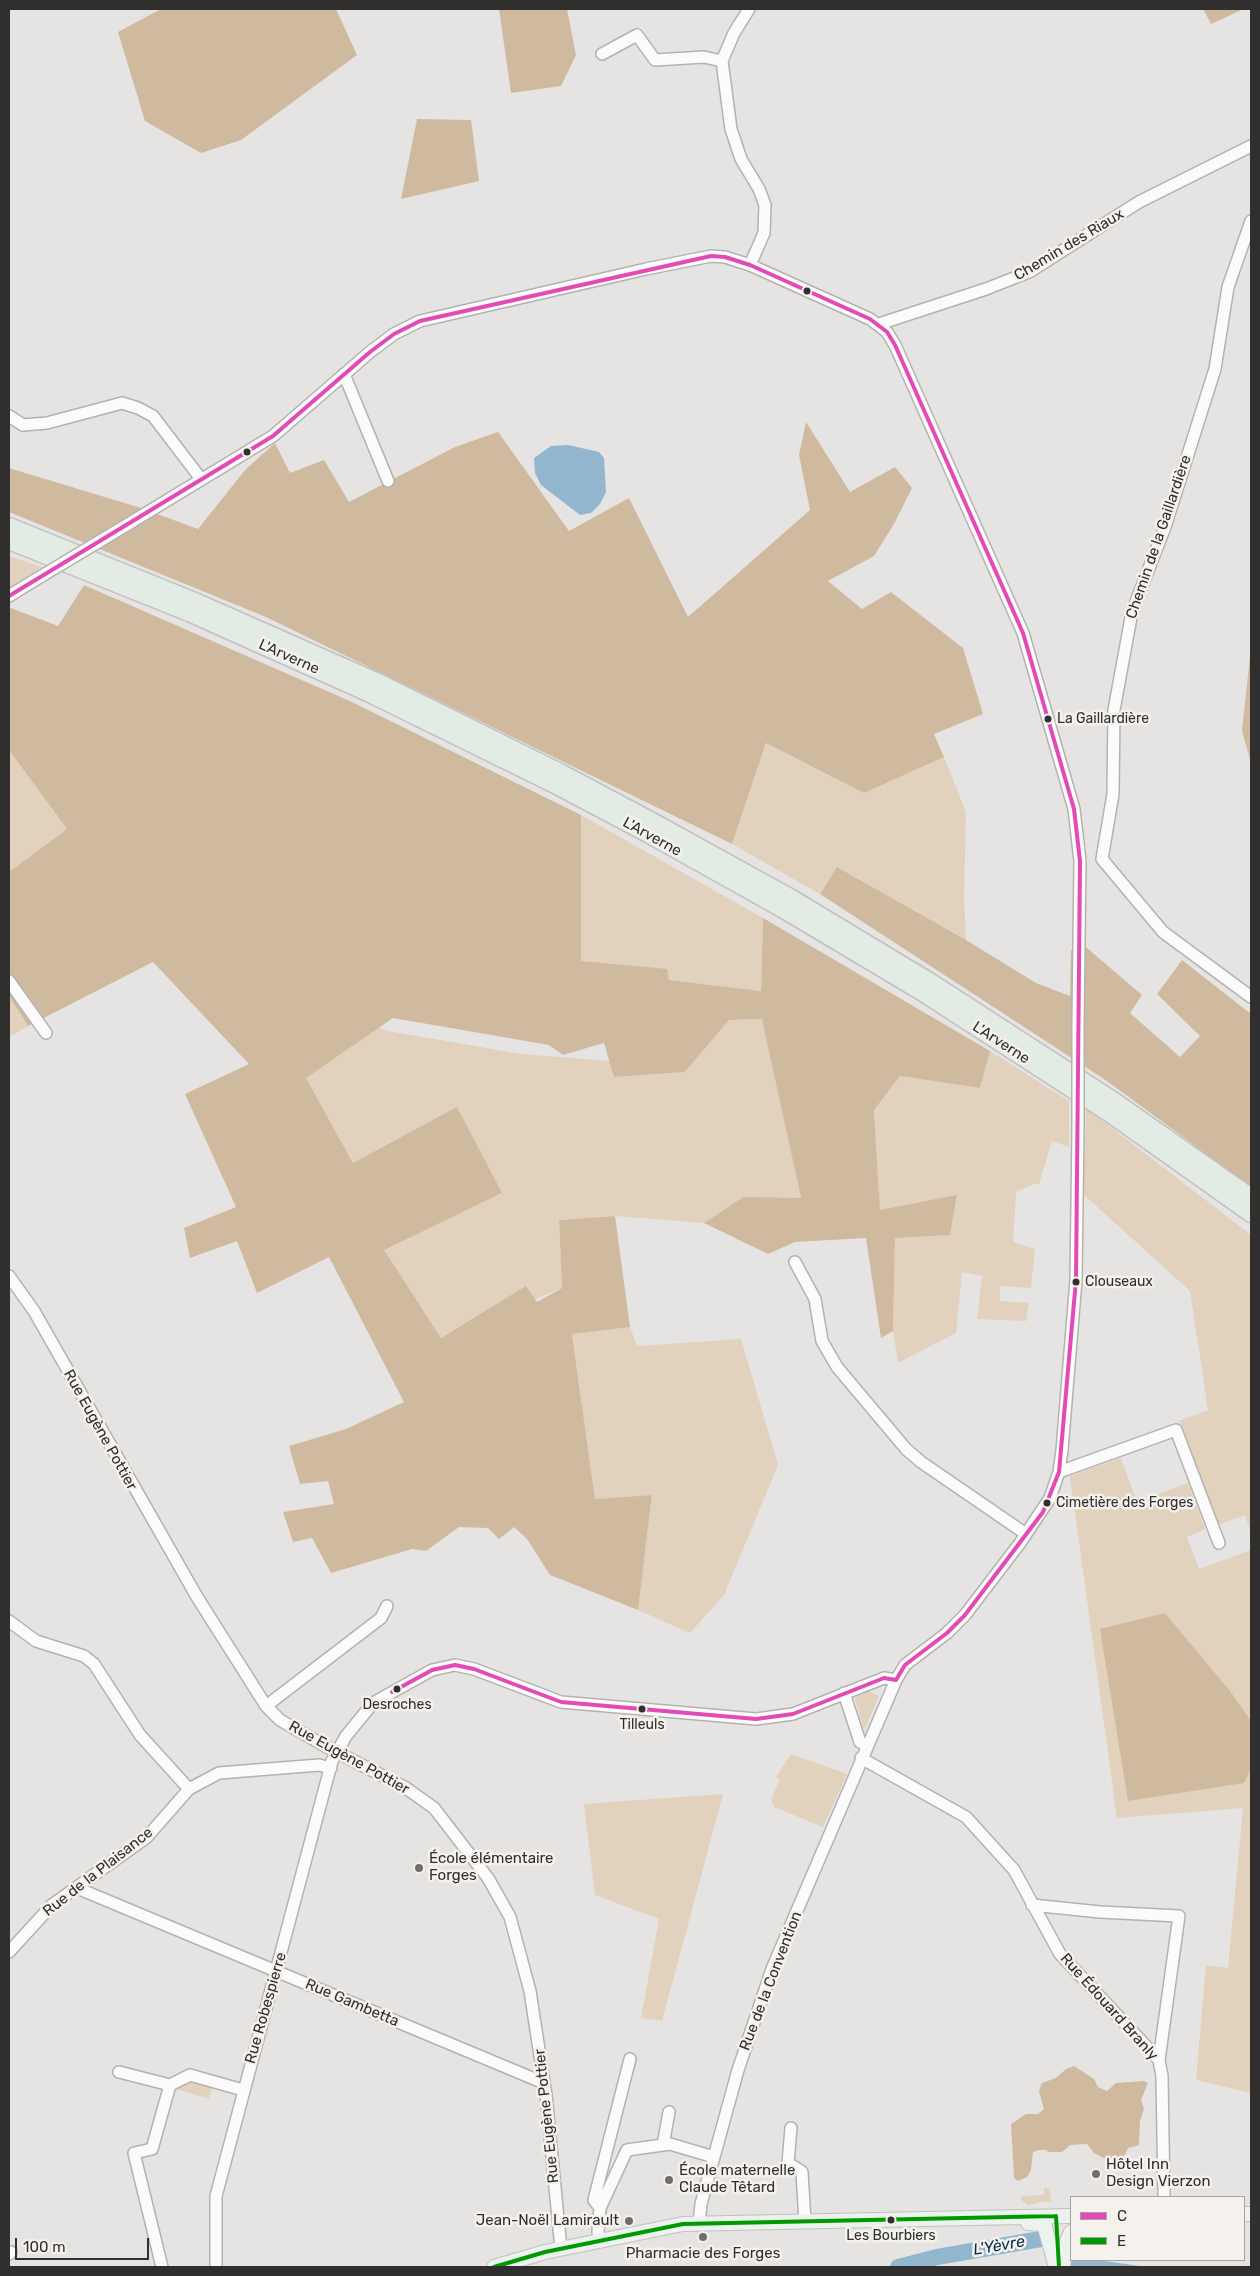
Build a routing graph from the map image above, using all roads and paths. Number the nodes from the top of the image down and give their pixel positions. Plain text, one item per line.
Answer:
1 (749, 9) edge
2 (602, 54) dead end
3 (722, 61) junction
4 (1251, 146) edge
5 (1251, 221) edge
6 (750, 265) junction
7 (878, 324) junction
8 (344, 374) junction
9 (9, 416) edge
10 (200, 479) junction
11 (388, 481) dead end
12 (9, 526) edge
13 (9, 541) edge
14 (9, 596) edge
15 (1102, 860) junction
16 (1080, 861) junction
17 (9, 981) edge
18 (1251, 997) edge
19 (46, 1033) dead end
20 (1251, 1197) edge
21 (1251, 1214) edge
22 (795, 1262) dead end
23 (9, 1276) edge
24 (1059, 1472) junction
25 (1026, 1534) junction
26 (1219, 1543) dead end
27 (387, 1606) dead end
28 (9, 1621) edge
29 (896, 1680) junction
30 (844, 1693) junction
31 (266, 1706) junction
32 (866, 1746) junction
33 (336, 1752) junction
34 (861, 1758) junction
35 (331, 1768) junction
36 (189, 1789) junction
37 (77, 1888) junction
38 (1032, 1905) junction
39 (9, 1952) edge
40 (277, 1972) junction
41 (630, 2059) dead end
42 (1159, 2060) junction
43 (119, 2072) dead end
44 (544, 2083) junction
45 (170, 2085) junction
46 (243, 2090) junction
47 (668, 2112) dead end
48 (791, 2128) dead end
49 (663, 2145) junction
50 (714, 2157) junction
51 (1164, 2196) edge
52 (600, 2208) junction
53 (1070, 2217) edge
54 (805, 2222) junction
55 (699, 2223) junction
56 (1052, 2227) junction
57 (1063, 2240) edge
58 (599, 2241) junction
59 (561, 2249) junction
60 (162, 2267) edge
61 (216, 2267) edge
62 (494, 2267) edge
63 (1057, 2267) edge
64 (1063, 2267) edge

1 - 3 street
2 - 3 street
3 - 6 street
4 - 7 street, Chemin des Riaux
5 - 15 street, Chemin de la Gaillardière
6 - 7 street, Rue de la Convention
6 - 8 street, Rue de la Convention
7 - 16 street, Rue de la Convention
8 - 10 street, Rue de la Convention
8 - 11 street
9 - 10 street
10 - 14 street, Rue de la Convention, bridge
12 - 20 highway, L'Arverne
13 - 21 highway, L'Arverne
15 - 16 street
15 - 18 street
16 - 24 street, Rue de la Convention, bridge
17 - 19 street
22 - 25 street
23 - 31 street, Rue Eugène Pottier
24 - 25 street, Rue de la Convention
24 - 26 street
25 - 29 street, Rue de la Convention
27 - 31 street
28 - 36 street
29 - 30 street, Rue Robespierre
29 - 32 street, Rue de la Convention
30 - 32 street
30 - 33 street, Rue Robespierre
31 - 33 street, Rue Eugène Pottier
32 - 34 street, Rue de la Convention
33 - 35 street, Rue Robespierre
33 - 44 street, Rue Eugène Pottier
34 - 38 street, Rue Édouard Branly
34 - 50 street, Rue de la Convention
35 - 36 street, Rue de la Plaisance
35 - 40 street, Rue Robespierre
36 - 37 street, Rue de la Plaisance
37 - 39 street, Rue de la Plaisance
37 - 40 street, Rue Gambetta
38 - 42 street, Rue Édouard Branly
38 - 42 street
40 - 44 street, Rue Gambetta
40 - 46 street, Rue Robespierre
41 - 52 street
42 - 51 street, Rue Édouard Branly
43 - 45 street
44 - 59 street, Rue Eugène Pottier
45 - 46 street
45 - 60 street
46 - 61 street, Rue Robespierre
47 - 49 street
48 - 54 street
49 - 50 street
49 - 52 street
50 - 55 street, Rue de la Convention
52 - 58 street
53 - 56 main road
54 - 55 main road
54 - 56 main road
55 - 58 main road
56 - 57 main road
57 - 63 main road
57 - 64 main road
58 - 59 main road
59 - 62 main road

